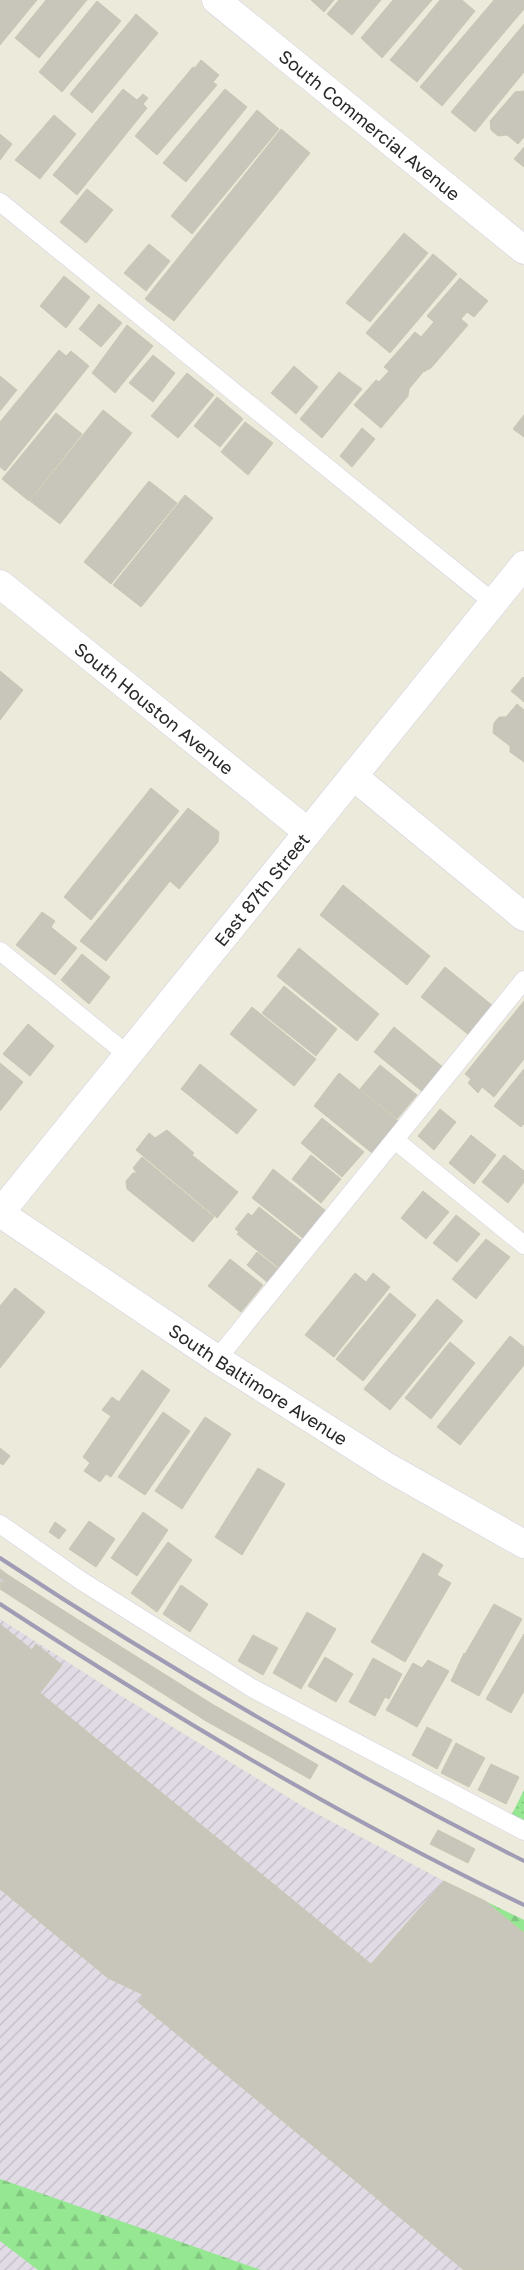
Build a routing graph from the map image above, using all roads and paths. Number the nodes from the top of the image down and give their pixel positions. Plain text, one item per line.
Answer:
1 (216, 0) edge
2 (0, 202) edge
3 (524, 250) edge
4 (520, 580) edge
5 (0, 584) edge
6 (494, 603) junction
7 (353, 776) junction
8 (308, 832) junction
9 (524, 917) edge
10 (0, 951) edge
11 (524, 980) edge
12 (128, 1055) junction
13 (395, 1140) junction
14 (0, 1213) edge
15 (524, 1245) edge
16 (217, 1359) junction
17 (0, 1524) edge
18 (524, 1544) edge
19 (0, 1579) edge
20 (3, 1582) dead end
21 (524, 1831) edge

1 - 3 street, South Commercial Avenue
2 - 6 lane
4 - 6 street, East 87th Street
5 - 8 street, South Houston Avenue
6 - 7 street, East 87th Street
7 - 8 street, East 87th Street
7 - 9 street
8 - 12 street, East 87th Street
10 - 12 lane
11 - 13 lane
12 - 14 street, East 87th Street
13 - 15 lane
13 - 16 lane
14 - 16 street, South Baltimore Avenue
16 - 18 street, South Baltimore Avenue
17 - 21 lane
19 - 20 path

